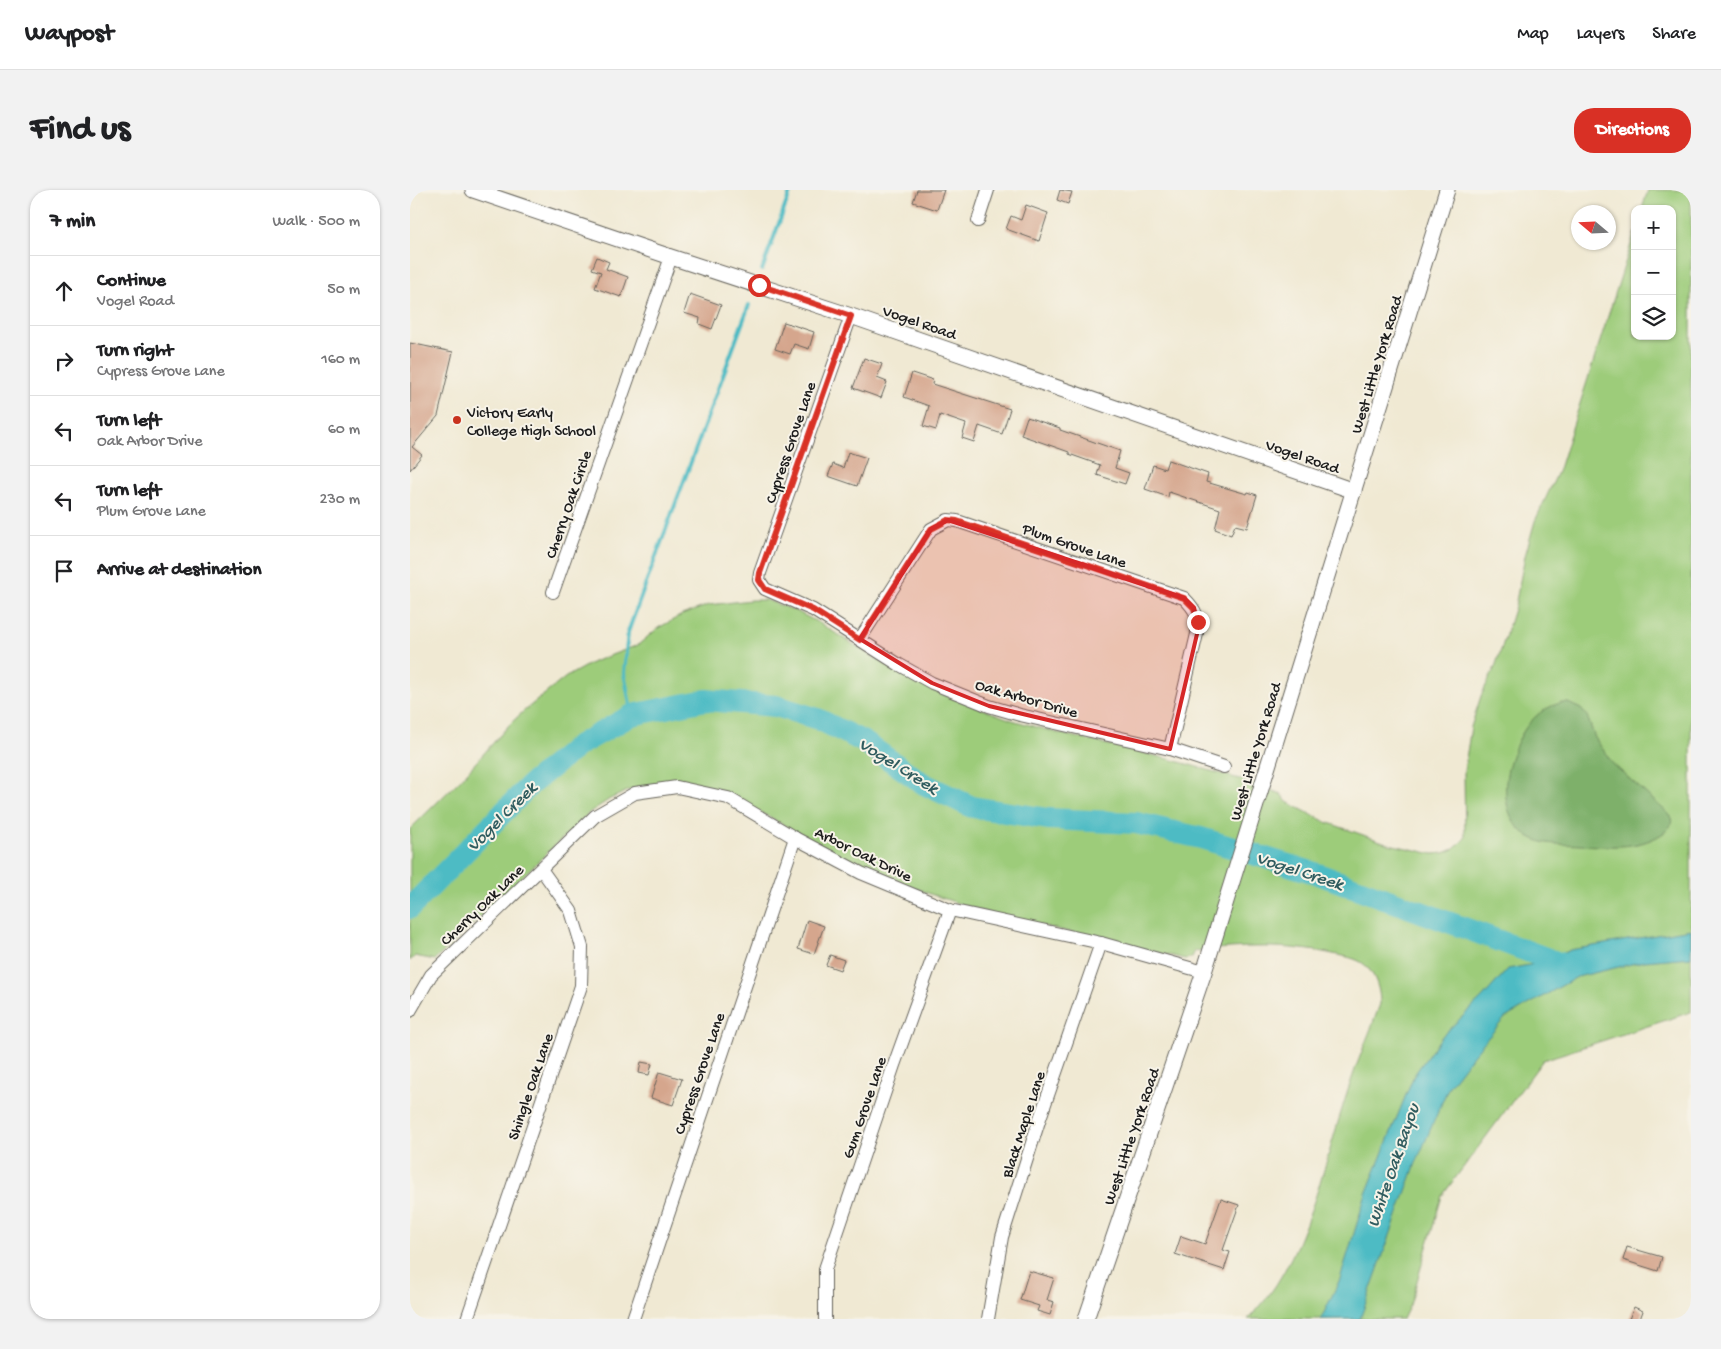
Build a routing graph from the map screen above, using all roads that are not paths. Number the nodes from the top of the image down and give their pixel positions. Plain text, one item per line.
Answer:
1 (474, 190) edge
2 (988, 190) edge
3 (1447, 190) edge
4 (978, 221) dead end
5 (671, 257) junction
6 (851, 316) junction
7 (1354, 491) junction
8 (759, 580) joint
9 (554, 592) dead end
10 (860, 640) junction
11 (1170, 749) junction
12 (1224, 768) dead end
13 (795, 838) junction
14 (541, 869) junction
15 (950, 910) junction
16 (1101, 943) junction
17 (1204, 972) junction
18 (410, 1011) edge
19 (467, 1319) edge
20 (633, 1319) edge
21 (825, 1319) edge
22 (988, 1319) edge
23 (1086, 1319) edge

1 - 5 street, Vogel Road
2 - 4 street
3 - 7 street, West Little York Road
5 - 6 street, Vogel Road
5 - 9 street, Cherry Oak Circle
6 - 7 street, Vogel Road
6 - 8 street, Cypress Grove Lane
7 - 17 street, West Little York Road
8 - 10 street, Oak Arbor Drive
10 - 11 street, Oak Arbor Drive
10 - 11 street, Plum Grove Lane
11 - 12 street, Oak Arbor Drive
13 - 14 street, Arbor Oak Drive
13 - 15 street, Arbor Oak Drive
13 - 20 street, Cypress Grove Lane
14 - 18 street, Cherry Oak Lane
14 - 19 street, Shingle Oak Lane
15 - 16 street, Arbor Oak Drive
15 - 21 street, Gum Grove Lane
16 - 17 street, Arbor Oak Drive
16 - 22 street, Black Maple Lane
17 - 23 street, West Little York Road

